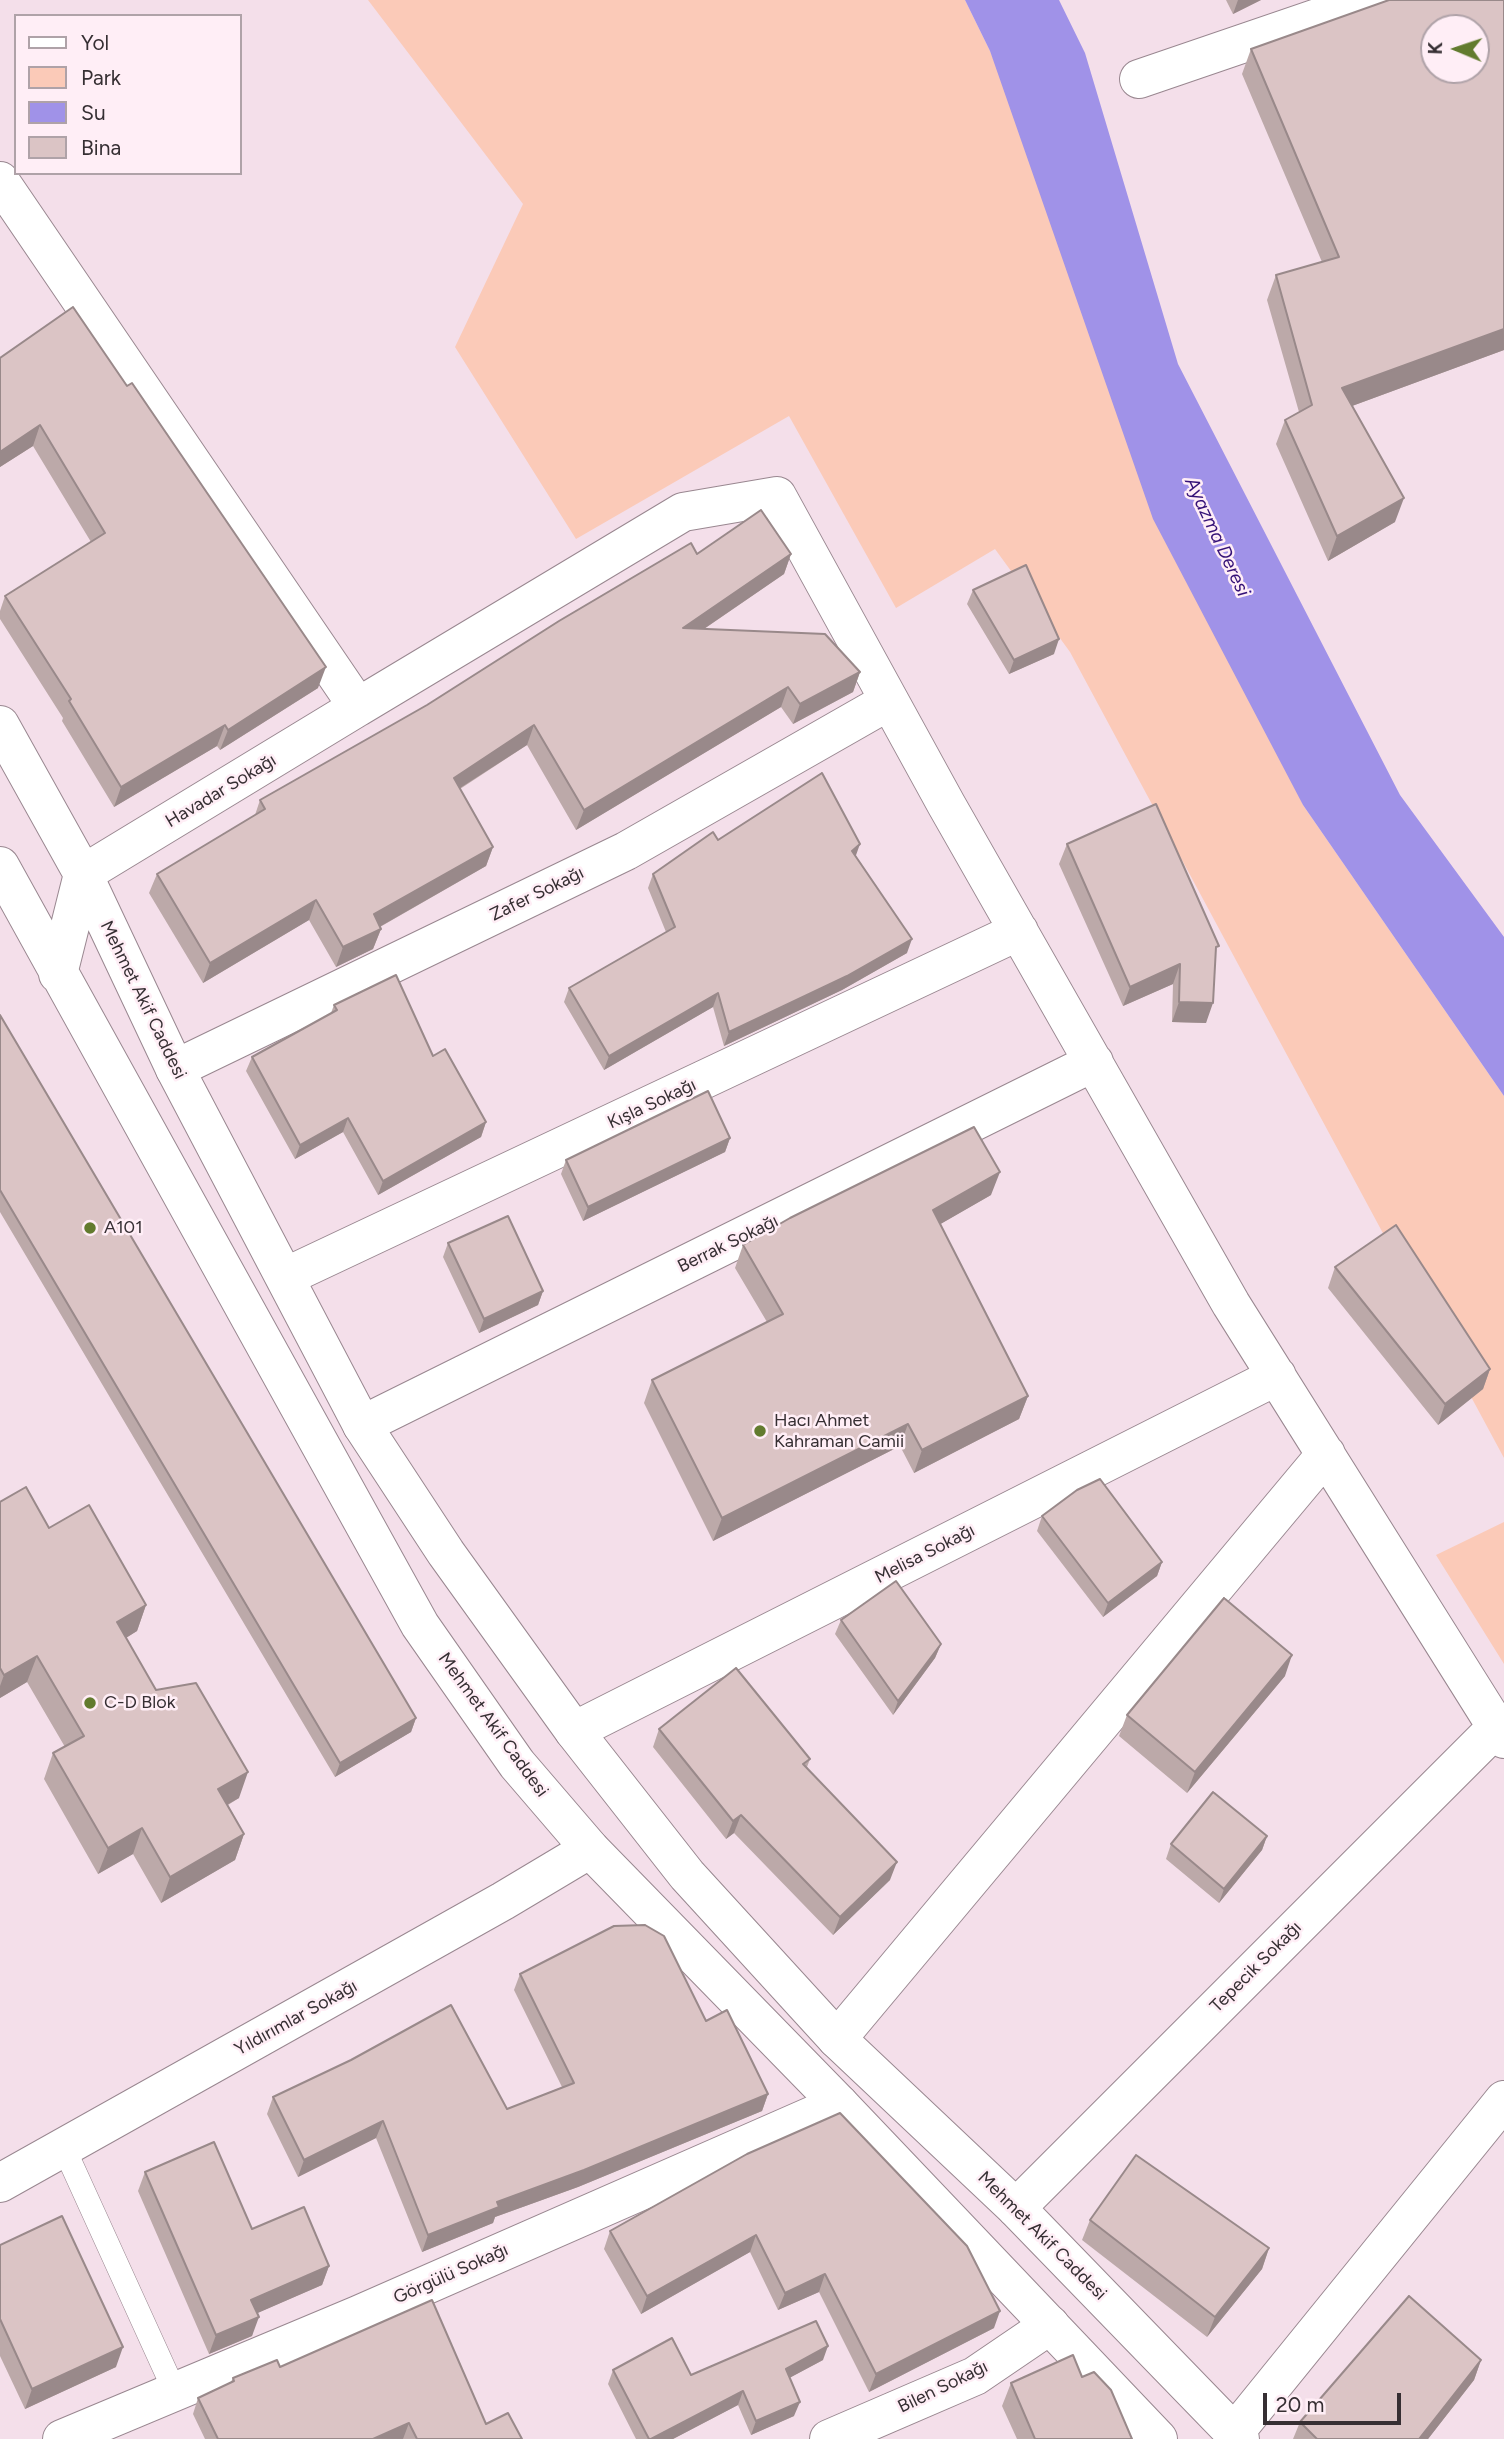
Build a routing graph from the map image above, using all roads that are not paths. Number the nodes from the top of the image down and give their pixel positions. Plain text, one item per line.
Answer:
1 (1370, 0) edge
2 (1139, 79) dead end
3 (0, 181) edge
4 (889, 701) junction
5 (358, 708) junction
6 (0, 725) edge
7 (0, 866) edge
8 (83, 874) junction
9 (1019, 931) junction
10 (58, 974) junction
11 (1094, 1062) junction
12 (175, 1069) junction
13 (285, 1277) junction
14 (252, 1320) junction
15 (1277, 1376) junction
16 (362, 1425) junction
17 (1326, 1454) junction
18 (574, 1731) junction
19 (1500, 1733) edge
20 (590, 1849) junction
21 (837, 2039) junction
22 (1504, 2100) edge
23 (839, 2104) junction
24 (64, 2148) junction
25 (0, 2183) edge
26 (1016, 2208) junction
27 (1050, 2325) junction
28 (175, 2392) junction
29 (1237, 2436) edge
30 (62, 2439) edge
31 (829, 2439) edge
32 (1158, 2439) edge

1 - 2 street
3 - 5 street
4 - 5 street, Havadar Sokağı
4 - 9 street
4 - 12 street, Zafer Sokağı
5 - 8 street, Havadar Sokağı
6 - 8 street, Mehmet Akif Caddesi
7 - 10 street, Mehmet Akif Caddesi
8 - 10 street
8 - 12 street, Mehmet Akif Caddesi
9 - 11 street
9 - 13 street, Kışla Sokağı
10 - 14 street, Mehmet Akif Caddesi
11 - 15 street
11 - 16 street, Berrak Sokağı
12 - 13 street, Mehmet Akif Caddesi
13 - 14 street
13 - 16 street, Mehmet Akif Caddesi
14 - 20 street, Mehmet Akif Caddesi
15 - 17 street
15 - 18 street, Melisa Sokağı
16 - 18 street, Mehmet Akif Caddesi
17 - 19 street
17 - 21 street
18 - 21 street, Mehmet Akif Caddesi
19 - 26 street, Tepecik Sokağı
20 - 23 street, Mehmet Akif Caddesi
20 - 24 street, Yıldırımlar Sokağı
21 - 23 street
21 - 26 street, Mehmet Akif Caddesi
22 - 29 street
23 - 27 street, Mehmet Akif Caddesi
23 - 28 street, Görgülü Sokağı
24 - 25 street, Yıldırımlar Sokağı
24 - 28 lane
26 - 29 street, Mehmet Akif Caddesi
27 - 31 street, Bilen Sokağı
27 - 32 street, Mehmet Akif Caddesi
28 - 30 street, Görgülü Sokağı

